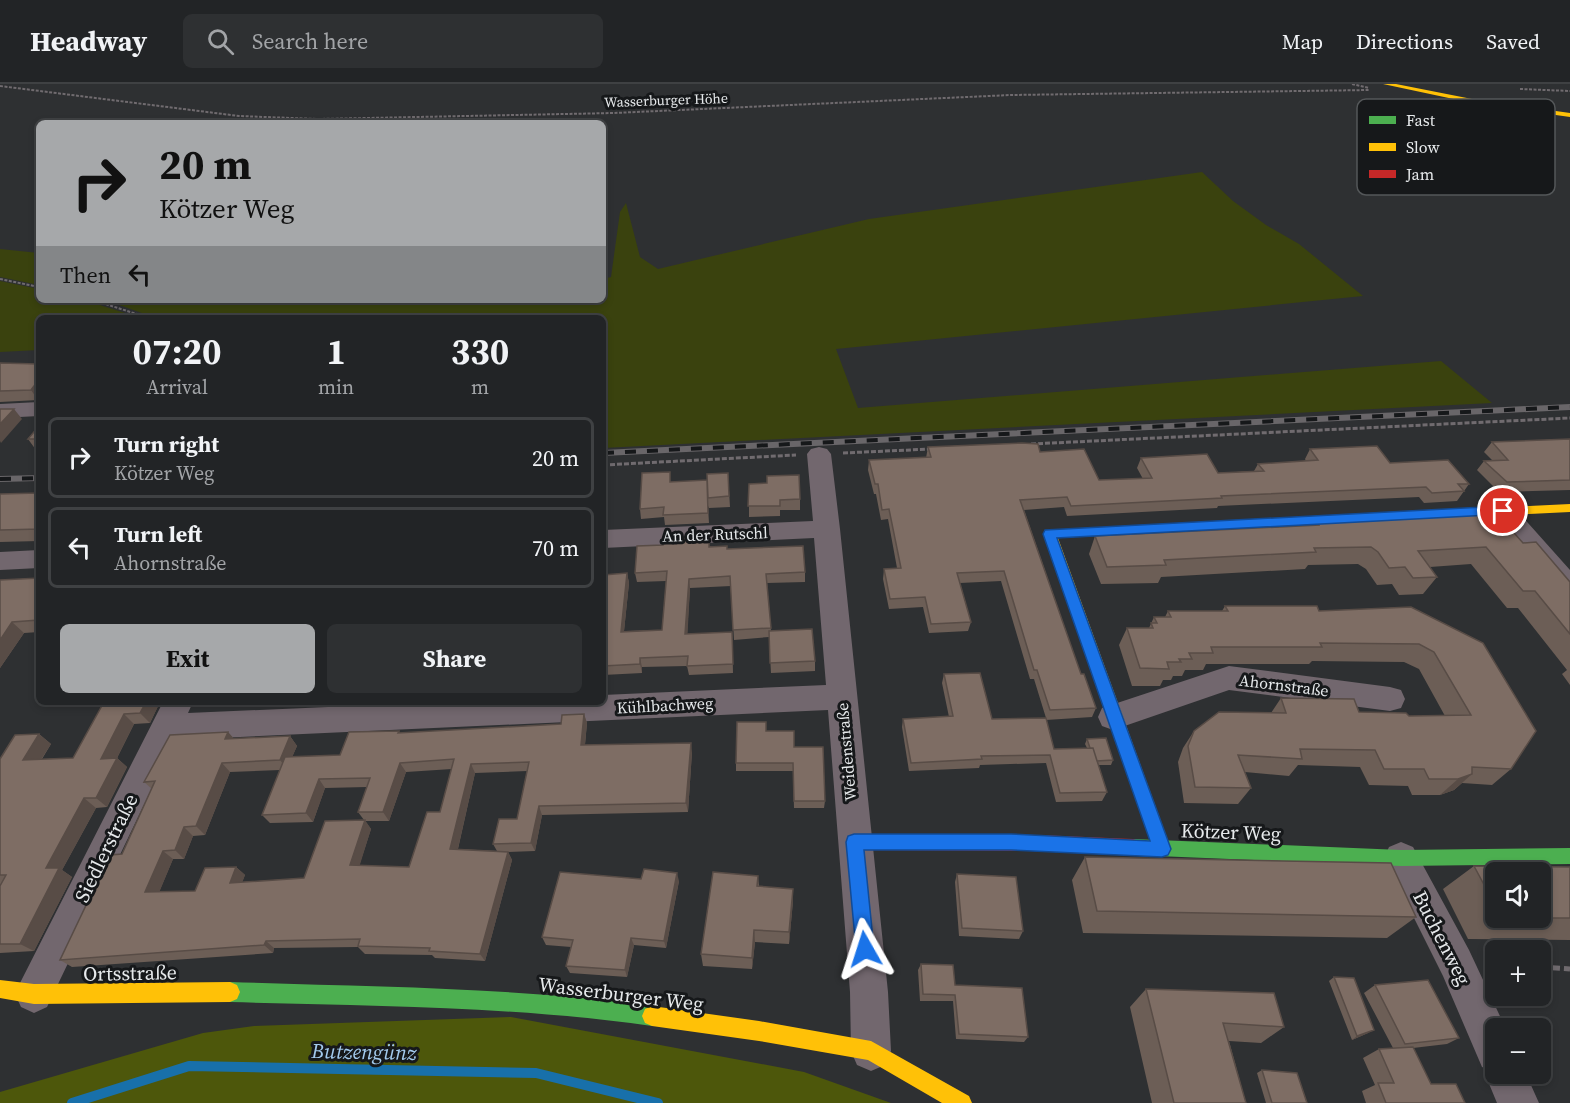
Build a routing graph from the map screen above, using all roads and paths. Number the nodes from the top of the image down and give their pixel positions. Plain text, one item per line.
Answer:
1 (1386, 84) edge
2 (0, 86) edge
3 (1406, 88) junction
4 (1473, 99) edge
5 (1555, 113) edge
6 (1570, 115) edge
7 (0, 279) edge
8 (36, 286) edge
9 (102, 303) edge
10 (140, 315) edge
11 (36, 409) edge
12 (0, 411) edge
13 (1570, 418) edge
14 (1022, 444) edge
15 (938, 448) edge
16 (819, 454) junction
17 (606, 465) edge
18 (1570, 508) edge
19 (1503, 511) junction
20 (827, 529) junction
21 (606, 539) edge
22 (36, 559) edge
23 (0, 561) edge
24 (1570, 588) edge
25 (841, 697) junction
26 (1390, 699) dead end
27 (606, 703) edge
28 (526, 705) edge
29 (171, 714) edge
30 (1113, 717) junction
31 (854, 842) junction
32 (1162, 849) junction
33 (1570, 856) edge
34 (1401, 858) junction
35 (1551, 968) edge
36 (1570, 969) edge
37 (0, 988) edge
38 (260, 992) joint
39 (34, 994) junction
40 (1485, 1028) edge
41 (871, 1051) junction
42 (1509, 1084) edge
43 (962, 1103) edge
44 (1518, 1103) edge

1 - 3 street
2 - 3 path, Wasserburger Höhe
3 - 4 street
5 - 6 street
7 - 8 path
9 - 10 path
11 - 12 street
13 - 14 path
15 - 16 path
16 - 17 path
16 - 20 street, Weidenstraße
18 - 19 street
19 - 24 street
19 - 30 street
20 - 21 street, An der Rutschl
20 - 25 street, Weidenstraße
22 - 23 street
25 - 27 street, Kühlbachweg
25 - 31 street, Weidenstraße
26 - 30 street, Ahornstraße
28 - 29 street, Kühlbachweg
29 - 39 street, Siedlerstraße
30 - 32 street
31 - 32 street, Kötzer Weg
31 - 41 street, Weidenstraße
32 - 34 street, Kötzer Weg
33 - 34 street, Kötzer Weg
34 - 40 street, Buchenweg
35 - 36 path
37 - 39 street, Ortsstraße
38 - 39 street, Ortsstraße
38 - 41 street, Wasserburger Weg
41 - 43 street, Wasserburger Weg
42 - 44 street

